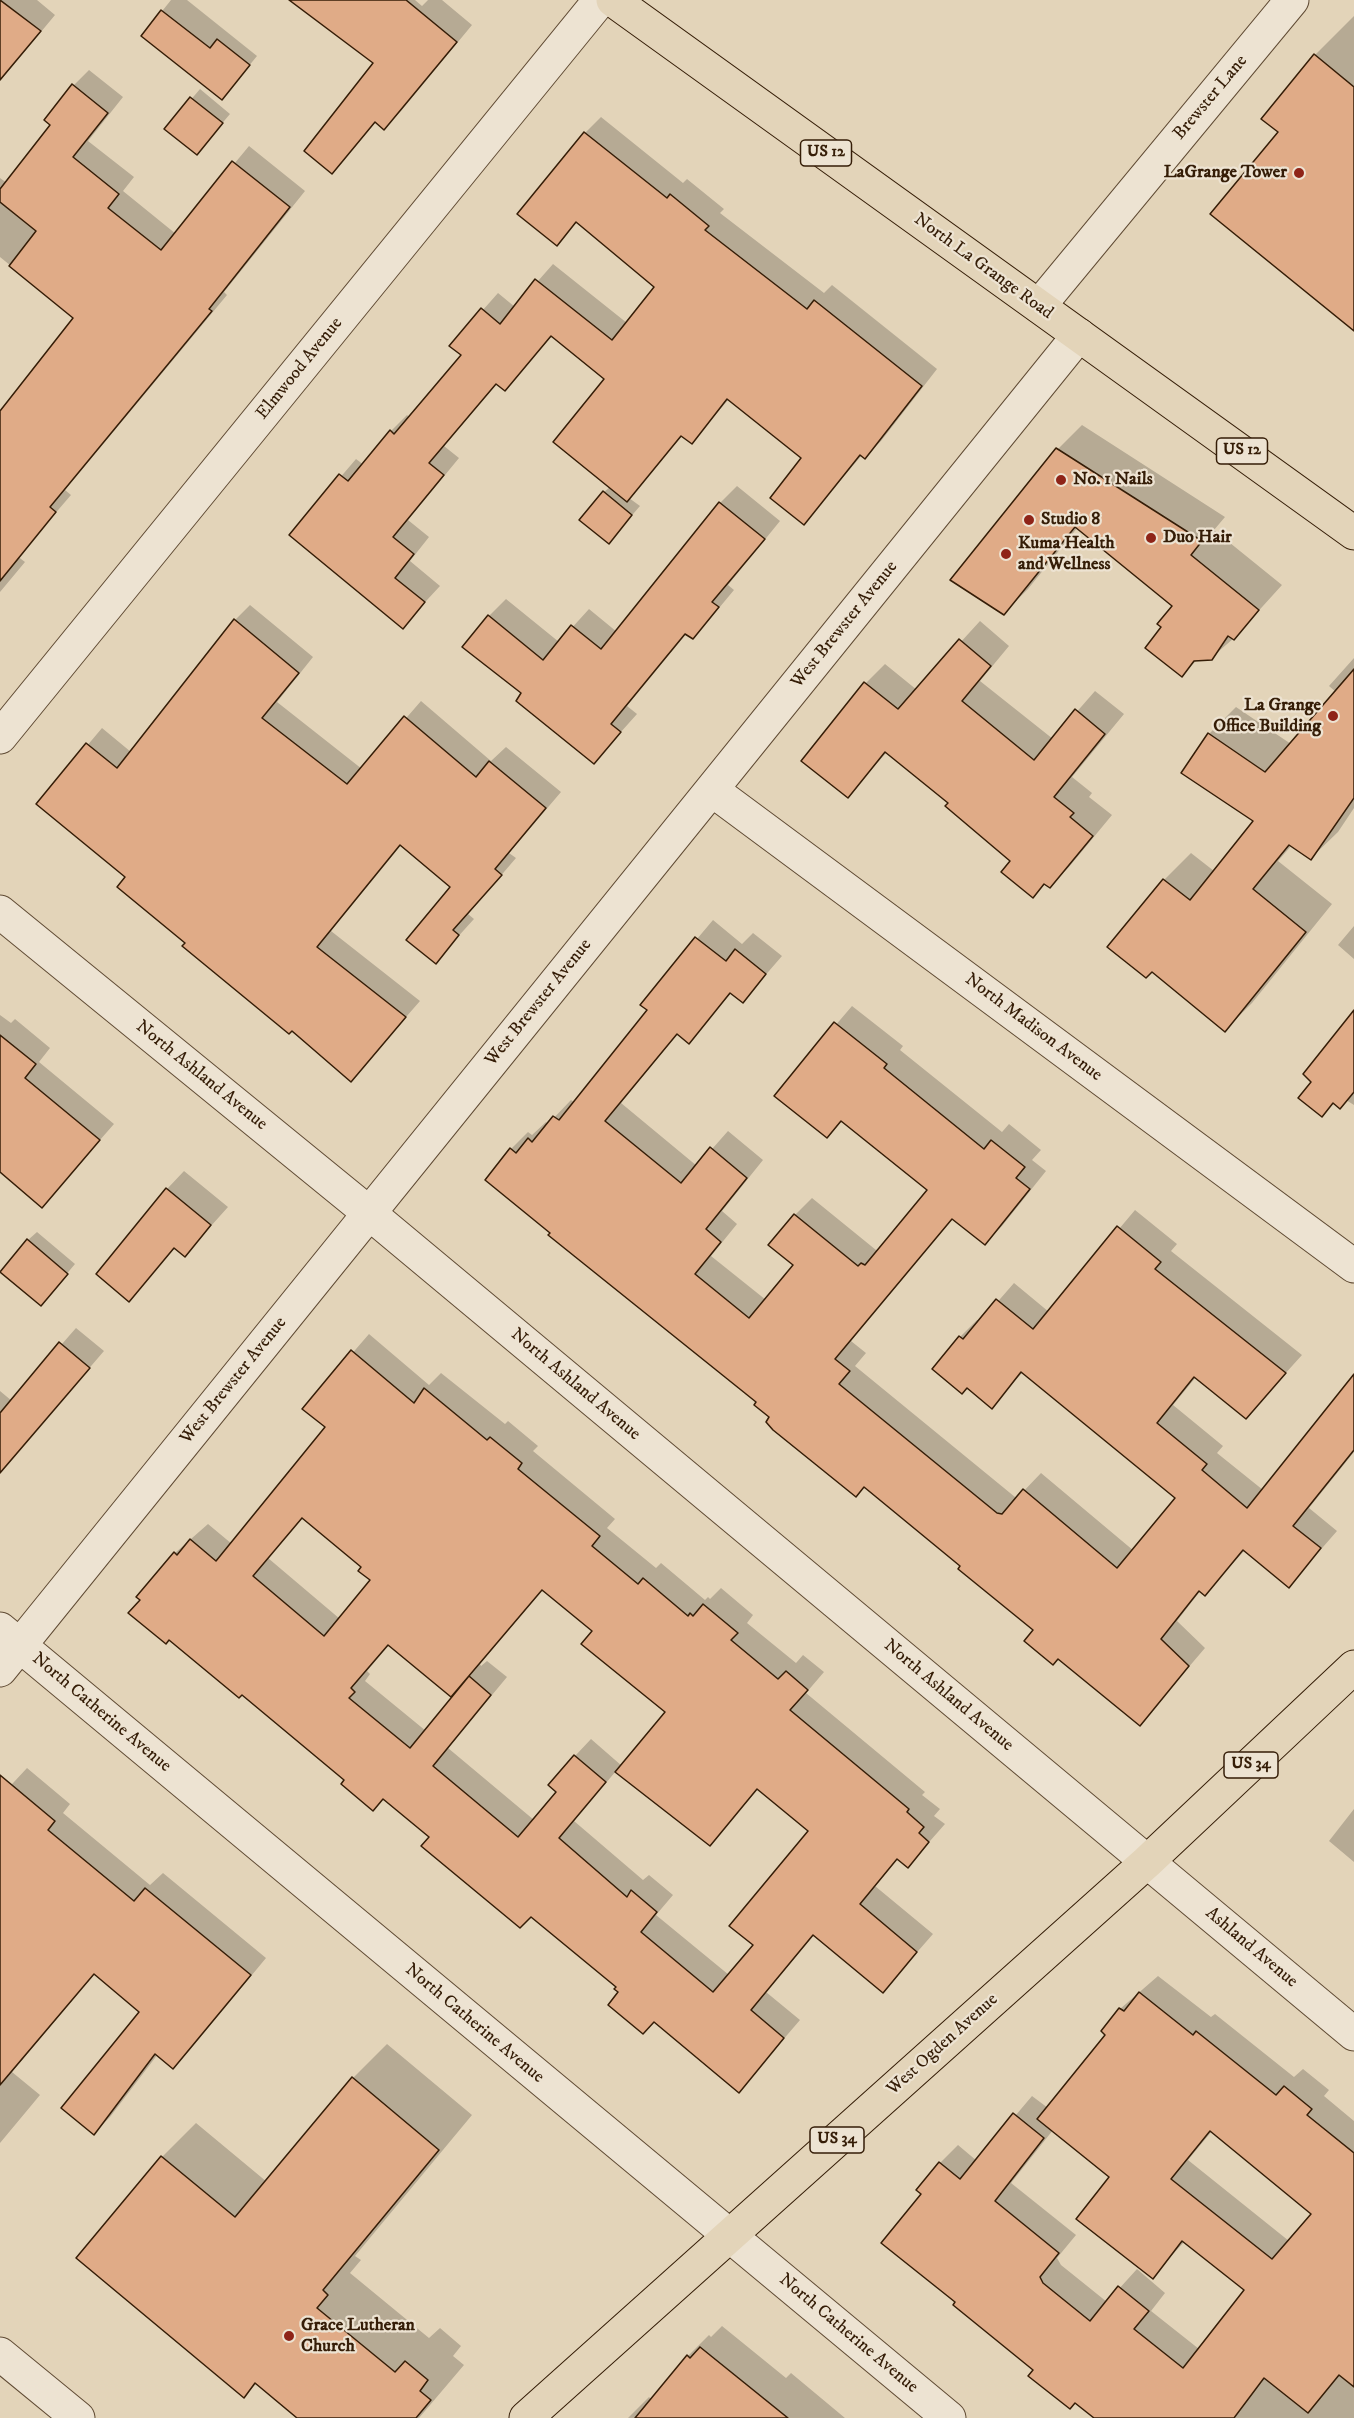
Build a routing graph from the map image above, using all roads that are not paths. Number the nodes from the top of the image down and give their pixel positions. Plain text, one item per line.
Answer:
1 (600, 0) edge
2 (613, 0) edge
3 (1292, 0) edge
4 (1039, 306) junction
5 (1079, 335) junction
6 (1354, 532) edge
7 (0, 737) edge
8 (712, 790) junction
9 (0, 912) edge
10 (369, 1213) junction
11 (1354, 1266) edge
12 (10, 1637) edge
13 (1354, 1667) edge
14 (0, 1670) edge
15 (1148, 1862) junction
16 (1354, 2034) edge
17 (729, 2236) junction
18 (0, 2354) edge
19 (78, 2418) edge
20 (526, 2418) edge
21 (949, 2418) edge

1 - 7 street, Elmwood Avenue
2 - 4 main road, North La Grange Road / US 12
3 - 4 street, Brewster Lane
4 - 5 main road, North La Grange Road / US 12
5 - 6 main road, North La Grange Road / US 12
5 - 8 street, West Brewster Avenue
8 - 10 street, West Brewster Avenue
8 - 11 street, North Madison Avenue
9 - 10 street, North Ashland Avenue
10 - 12 street, West Brewster Avenue
10 - 15 street, North Ashland Avenue
12 - 14 street, West Brewster Avenue
12 - 17 street, North Catherine Avenue
13 - 15 main road, West Ogden Avenue / US 34
15 - 16 street, Ashland Avenue
15 - 17 main road, West Ogden Avenue / US 34
17 - 20 main road, West Ogden Avenue / US 34
17 - 21 street, North Catherine Avenue
18 - 19 street

